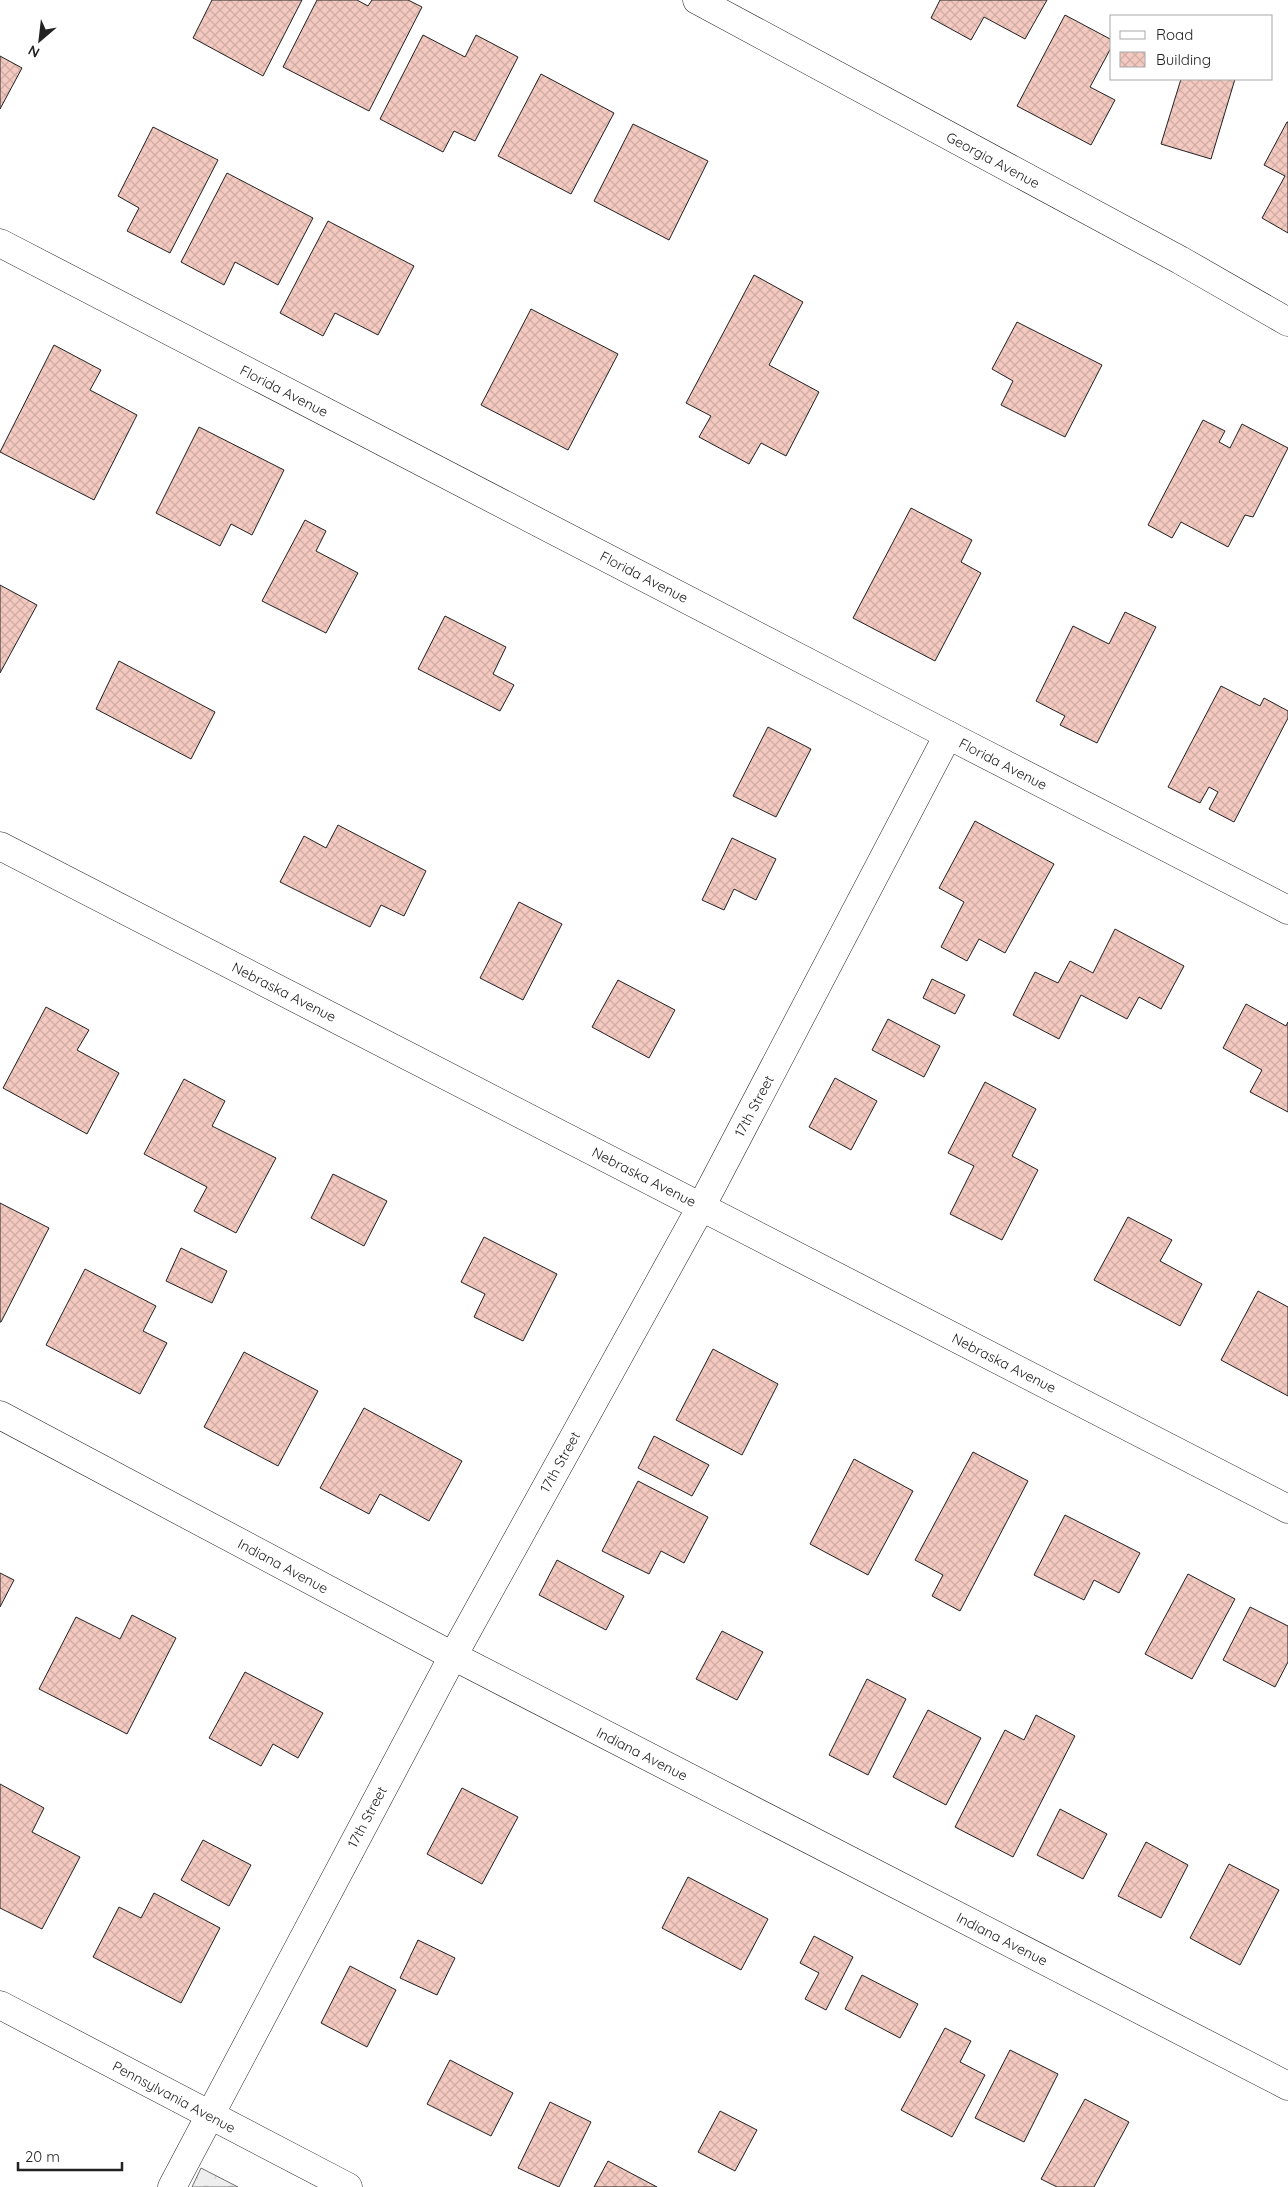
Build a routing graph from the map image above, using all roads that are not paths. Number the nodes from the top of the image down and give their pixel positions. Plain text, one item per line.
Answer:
1 (697, 0) edge
2 (0, 243) edge
3 (1288, 322) edge
4 (948, 735) junction
5 (0, 846) edge
6 (1288, 910) edge
7 (702, 1207) junction
8 (0, 1416) edge
9 (1288, 1510) edge
10 (453, 1656) junction
11 (0, 2005) edge
12 (1288, 2086) edge
13 (209, 2115) junction
14 (172, 2187) edge
15 (348, 2187) edge

1 - 3 street, Georgia Avenue
2 - 4 street, Florida Avenue
4 - 6 street, Florida Avenue
4 - 7 street, 17th Street
5 - 7 street, Nebraska Avenue
7 - 9 street, Nebraska Avenue
7 - 10 street, 17th Street
8 - 10 street, Indiana Avenue
10 - 12 street, Indiana Avenue
10 - 13 street, 17th Street
11 - 13 street, Pennsylvania Avenue
13 - 14 street, 17th Street
13 - 15 street, Pennsylvania Avenue

